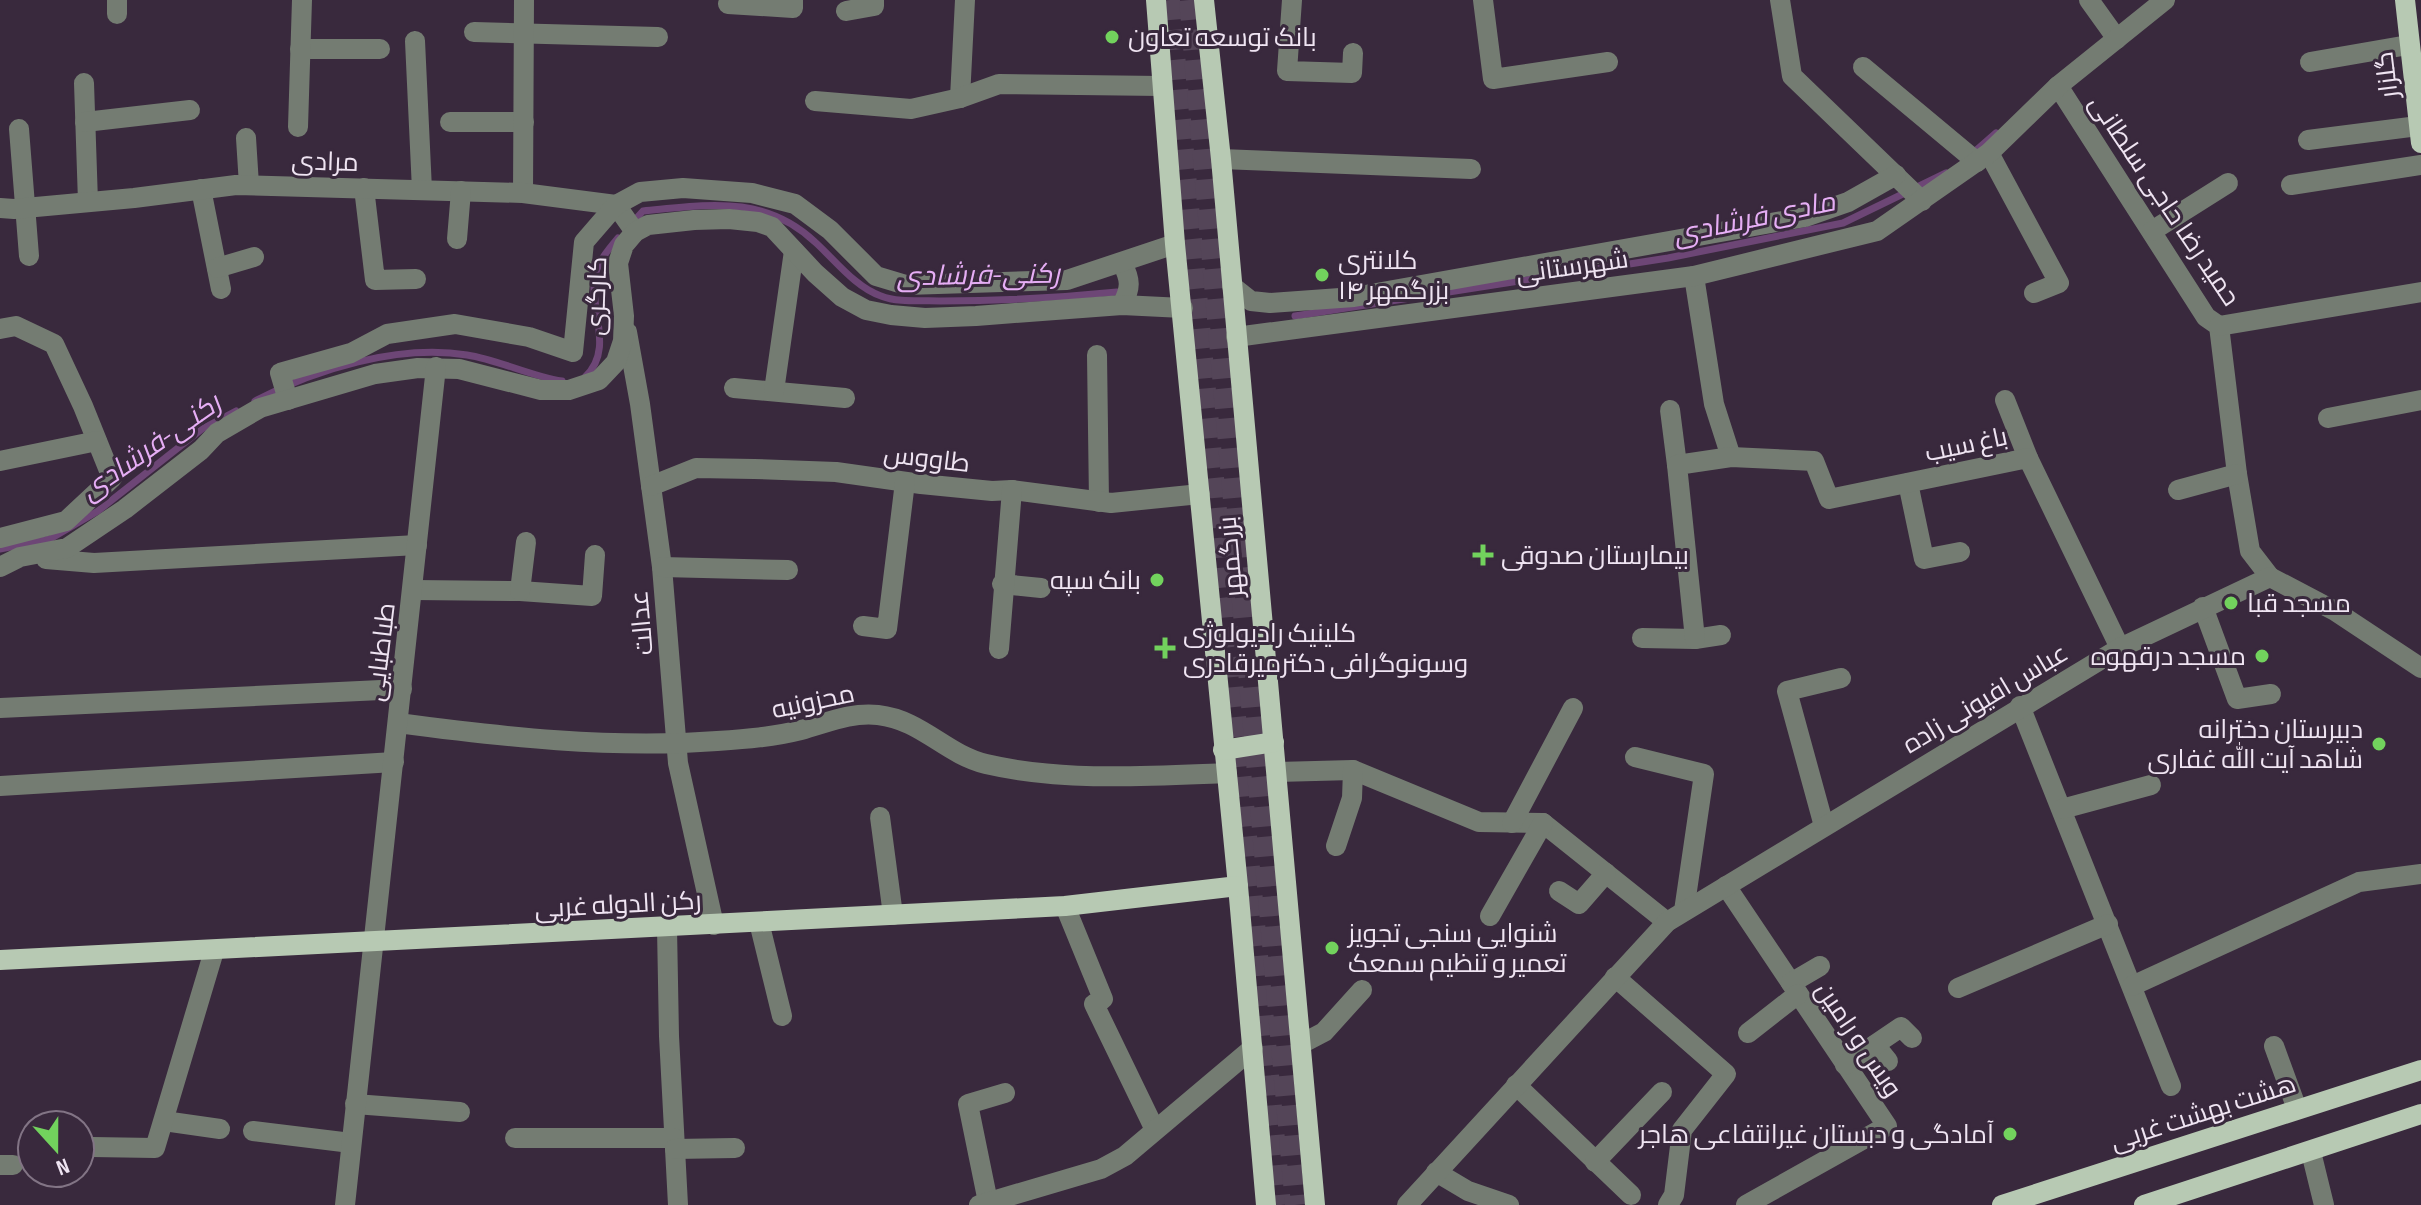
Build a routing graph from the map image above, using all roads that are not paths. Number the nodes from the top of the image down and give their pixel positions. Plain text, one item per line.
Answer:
1 (302, 0) edge
2 (524, 0) edge
3 (874, 0) edge
4 (965, 0) edge
5 (1156, 0) edge
6 (1204, 0) edge
7 (1292, 0) edge
8 (1483, 0) edge
9 (1780, 0) edge
10 (2157, 3) edge
11 (728, 4) dead end
12 (798, 6) edge
13 (2093, 7) edge
14 (846, 11) dead end
15 (2411, 11) edge
16 (474, 32) dead end
17 (524, 33) junction
18 (658, 37) dead end
19 (2117, 39) junction
20 (415, 41) dead end
21 (2408, 45) junction
22 (300, 49) junction
23 (380, 49) dead end
24 (1353, 53) dead end
25 (1608, 62) dead end
26 (2310, 62) dead end
27 (1863, 67) dead end
28 (84, 83) dead end
29 (1161, 86) junction
30 (2058, 86) junction
31 (960, 98) junction
32 (815, 101) dead end
33 (190, 110) dead end
34 (85, 122) junction
35 (450, 122) dead end
36 (524, 122) junction
37 (298, 127) dead end
38 (19, 129) dead end
39 (2420, 135) edge
40 (246, 138) dead end
41 (2308, 140) dead end
42 (1983, 158) junction
43 (1221, 159) junction
44 (2421, 165) edge
45 (1471, 169) dead end
46 (1896, 175) junction
47 (2228, 183) dead end
48 (249, 185) junction
49 (2291, 185) dead end
50 (364, 188) junction
51 (201, 189) junction
52 (422, 190) junction
53 (461, 191) junction
54 (523, 193) junction
55 (1922, 201) junction
56 (88, 202) junction
57 (1848, 202) junction
58 (616, 205) junction
59 (0, 208) edge
60 (24, 208) junction
61 (1877, 231) junction
62 (2152, 231) junction
63 (635, 232) junction
64 (457, 239) dead end
65 (1175, 244) junction
66 (794, 251) junction
67 (29, 256) dead end
68 (254, 257) dead end
69 (1122, 263) junction
70 (217, 268) junction
71 (1694, 276) junction
72 (416, 279) dead end
73 (1232, 286) junction
74 (221, 289) dead end
75 (2421, 292) edge
76 (2034, 293) dead end
77 (1122, 305) junction
78 (1183, 308) junction
79 (624, 316) junction
80 (2219, 326) junction
81 (0, 329) edge
82 (1236, 337) junction
83 (1097, 355) dead end
84 (436, 367) junction
85 (734, 388) dead end
86 (774, 391) junction
87 (845, 398) dead end
88 (288, 400) junction
89 (2005, 400) dead end
90 (2421, 400) edge
91 (1670, 410) dead end
92 (2328, 418) dead end
93 (97, 441) junction
94 (1731, 457) junction
95 (2028, 458) junction
96 (0, 461) edge
97 (1677, 465) junction
98 (2237, 474) junction
99 (905, 482) junction
100 (1908, 483) junction
101 (651, 486) junction
102 (1012, 490) junction
103 (2178, 490) dead end
104 (1200, 494) junction
105 (1099, 502) junction
106 (0, 538) edge
107 (526, 542) dead end
108 (417, 545) junction
109 (1960, 552) dead end
110 (595, 555) dead end
111 (20, 557) junction
112 (0, 567) edge
113 (662, 567) junction
114 (788, 570) dead end
115 (2270, 577) junction
116 (1002, 584) junction
117 (1041, 588) dead end
118 (414, 590) junction
119 (520, 591) junction
120 (2203, 607) junction
121 (863, 626) dead end
122 (1721, 635) dead end
123 (1642, 638) dead end
124 (1695, 639) junction
125 (2120, 648) junction
126 (999, 649) dead end
127 (2421, 668) edge
128 (1841, 678) dead end
129 (402, 689) junction
130 (2271, 694) dead end
131 (2020, 706) junction
132 (0, 708) edge
133 (1573, 708) dead end
134 (398, 723) junction
135 (1274, 742) junction
136 (677, 744) junction
137 (1223, 750) junction
138 (1635, 757) dead end
139 (394, 762) junction
140 (1353, 770) junction
141 (1277, 772) junction
142 (1227, 773) junction
143 (2151, 785) dead end
144 (0, 786) edge
145 (2062, 809) junction
146 (880, 817) dead end
147 (1512, 823) junction
148 (1543, 823) junction
149 (1824, 826) junction
150 (1336, 846) dead end
151 (1606, 873) junction
152 (2421, 874) edge
153 (1238, 886) junction
154 (1726, 886) junction
155 (1559, 891) dead end
156 (1065, 906) junction
157 (893, 915) junction
158 (1490, 916) dead end
159 (1676, 917) junction
160 (759, 922) junction
161 (2108, 924) junction
162 (714, 925) junction
163 (667, 928) junction
164 (372, 943) junction
165 (214, 951) junction
166 (0, 960) edge
167 (1820, 966) dead end
168 (1615, 977) junction
169 (2132, 986) junction
170 (1958, 988) dead end
171 (1794, 989) junction
172 (1362, 990) dead end
173 (781, 1017) dead end
174 (1748, 1033) dead end
175 (1906, 1033) dead end
176 (1303, 1043) junction
177 (2274, 1046) dead end
178 (1253, 1048) junction
179 (1845, 1065) junction
180 (2421, 1070) edge
181 (1516, 1085) junction
182 (2171, 1086) dead end
183 (1662, 1092) dead end
184 (1005, 1093) dead end
185 (355, 1104) junction
186 (2297, 1109) junction
187 (460, 1112) dead end
188 (2421, 1114) edge
189 (164, 1121) junction
190 (220, 1129) dead end
191 (1155, 1130) junction
192 (253, 1131) dead end
193 (515, 1138) dead end
194 (351, 1143) junction
195 (675, 1144) junction
196 (96, 1147) edge
197 (735, 1148) dead end
198 (2311, 1152) junction
199 (1595, 1162) junction
200 (1436, 1172) junction
201 (1631, 1195) dead end
202 (983, 1204) edge
203 (345, 1205) edge
204 (678, 1205) edge
205 (1266, 1205) edge
206 (1315, 1205) edge
207 (1407, 1205) edge
208 (1509, 1205) edge
209 (1668, 1205) edge
210 (1746, 1205) edge
211 (2002, 1205) edge
212 (2144, 1205) edge
213 (2324, 1205) edge

1 - 22 street
2 - 17 street
3 - 14 street
4 - 31 street
5 - 29 main road, بزرگمهر
6 - 43 main road, بزرگمهر
7 - 24 street
8 - 25 street
9 - 46 street
10 - 19 street, شهرستانی
11 - 12 street
13 - 19 street
15 - 21 main road, گلزار
16 - 17 street
17 - 18 street
17 - 36 street
19 - 30 street, شهرستانی
20 - 52 street
21 - 26 street
21 - 39 main road, گلزار
22 - 23 street
22 - 37 street
27 - 42 street
28 - 34 street
29 - 31 street
29 - 65 main road, بزرگمهر
30 - 42 street, شهرستانی
30 - 62 street, حمید رضا حاجی سلطانی
31 - 32 street
33 - 34 street
34 - 56 street
35 - 36 street
36 - 54 street
38 - 60 street
39 - 41 street
40 - 48 street
42 - 55 street, شهرستانی
42 - 76 street
43 - 45 street
43 - 73 main road, بزرگمهر
44 - 49 street
46 - 55 street
46 - 57 street, شهرستانی
47 - 62 street
48 - 50 street, مرادی
48 - 51 street, مرادی
50 - 52 street, مرادی
50 - 72 street
51 - 56 street, مرادی
51 - 70 street
52 - 53 street, مرادی
53 - 54 street, مرادی
53 - 64 street
54 - 58 street, مرادی
55 - 61 street, شهرستانی
56 - 60 street, مرادی
57 - 61 street
57 - 73 street, شهرستانی
58 - 63 street
58 - 69 street, کارگری
58 - 88 street, کارگری
59 - 60 street, مرادی
60 - 67 street
61 - 71 street, شهرستانی
62 - 80 street, حمید رضا حاجی سلطانی
63 - 66 street, کارگری
63 - 79 street, کارگری
65 - 69 street, کارگری
65 - 78 main road, بزرگمهر
66 - 77 street, کارگری
66 - 86 street
68 - 70 street
69 - 77 street
70 - 74 street
71 - 82 street, شهرستانی
71 - 94 street
73 - 82 main road, بزرگمهر
75 - 80 street
77 - 78 street, کارگری
78 - 104 main road, بزرگمهر
79 - 84 street, کارگری
79 - 101 street, عدالت
80 - 98 street, حمید رضا حاجی سلطانی
81 - 93 street
82 - 135 main road, بزرگمهر
83 - 105 street
84 - 88 street, کارگری
84 - 108 street, طباطبایی
85 - 86 street
86 - 87 street
88 - 111 street, کارگری
89 - 95 street
90 - 92 street
91 - 97 street
93 - 96 street
93 - 106 street
94 - 97 street
94 - 100 street, باغ سیب
95 - 100 street, باغ سیب
95 - 125 street, باغ سیب
97 - 124 street
98 - 103 street
98 - 115 street, حمید رضا حاجی سلطانی
99 - 101 street, طاووس
99 - 102 street, طاووس
99 - 121 street
100 - 109 street
101 - 113 street, عدالت
102 - 105 street, طاووس
102 - 116 street
104 - 105 street, طاووس
104 - 137 main road, بزرگمهر
107 - 119 street
108 - 111 street
108 - 118 street, طباطبایی
110 - 119 street
111 - 112 street, کارگری
113 - 114 street
113 - 136 street, عدالت
115 - 120 street, عباس افیونی زاده
115 - 127 street
116 - 117 street
116 - 126 street
118 - 119 street
118 - 129 street, طباطبایی
120 - 125 street, عباس افیونی زاده
120 - 130 street
122 - 124 street
123 - 124 street
125 - 131 street, عباس افیونی زاده
128 - 149 street
129 - 132 street
129 - 134 street, طباطبایی
131 - 145 street
131 - 149 street, عباس افیونی زاده
133 - 147 street
134 - 136 street, محزونیه
134 - 139 street, طباطبایی
135 - 137 main road
135 - 141 main road, بزرگمهر
136 - 142 street, محزونیه
136 - 162 street, عدالت
137 - 142 main road, بزرگمهر
138 - 159 street
139 - 144 street
139 - 164 street, طباطبایی
140 - 141 street
140 - 147 street
140 - 150 street
141 - 176 main road, بزرگمهر
142 - 153 main road, بزرگمهر
143 - 145 street
145 - 161 street
146 - 157 street
147 - 148 street
148 - 151 street
148 - 158 street
149 - 154 street, عباس افیونی زاده
151 - 155 street
151 - 159 street
152 - 169 street
153 - 156 main road, رکن الدوله غربی
153 - 178 main road, بزرگمهر
154 - 159 street, عباس افیونی زاده
154 - 171 street, ویس و رامین
156 - 157 main road, رکن الدوله غربی
156 - 191 street
157 - 160 main road, رکن الدوله غربی
159 - 168 street, عباس افیونی زاده
160 - 162 main road, رکن الدوله غربی
160 - 173 street
161 - 169 street
161 - 170 street
162 - 163 main road, رکن الدوله غربی
163 - 164 main road, رکن الدوله غربی
163 - 195 street
164 - 165 main road, رکن الدوله غربی
164 - 185 street, طباطبایی
165 - 166 main road, رکن الدوله غربی
165 - 189 street
167 - 171 street
168 - 181 street, عباس افیونی زاده
168 - 209 street
169 - 182 street
171 - 174 street
171 - 179 street, ویس و رامین
172 - 176 street
175 - 179 street
176 - 206 main road, بزرگمهر
177 - 186 street
178 - 191 street
178 - 205 main road, بزرگمهر
179 - 210 street, ویس و رامین
180 - 186 main road, هشت بهشت غربی
181 - 199 street
181 - 200 street, عباس افیونی زاده
183 - 199 street
184 - 202 street
185 - 187 street
185 - 194 street, طباطبایی
186 - 211 main road, هشت بهشت غربی
188 - 198 main road
189 - 190 street
189 - 196 street
191 - 202 street
192 - 194 street
193 - 195 street
194 - 203 street, طباطبایی
195 - 197 street
195 - 204 street
198 - 212 main road
198 - 213 street
199 - 201 street
200 - 207 street, عباس افیونی زاده
200 - 208 street

